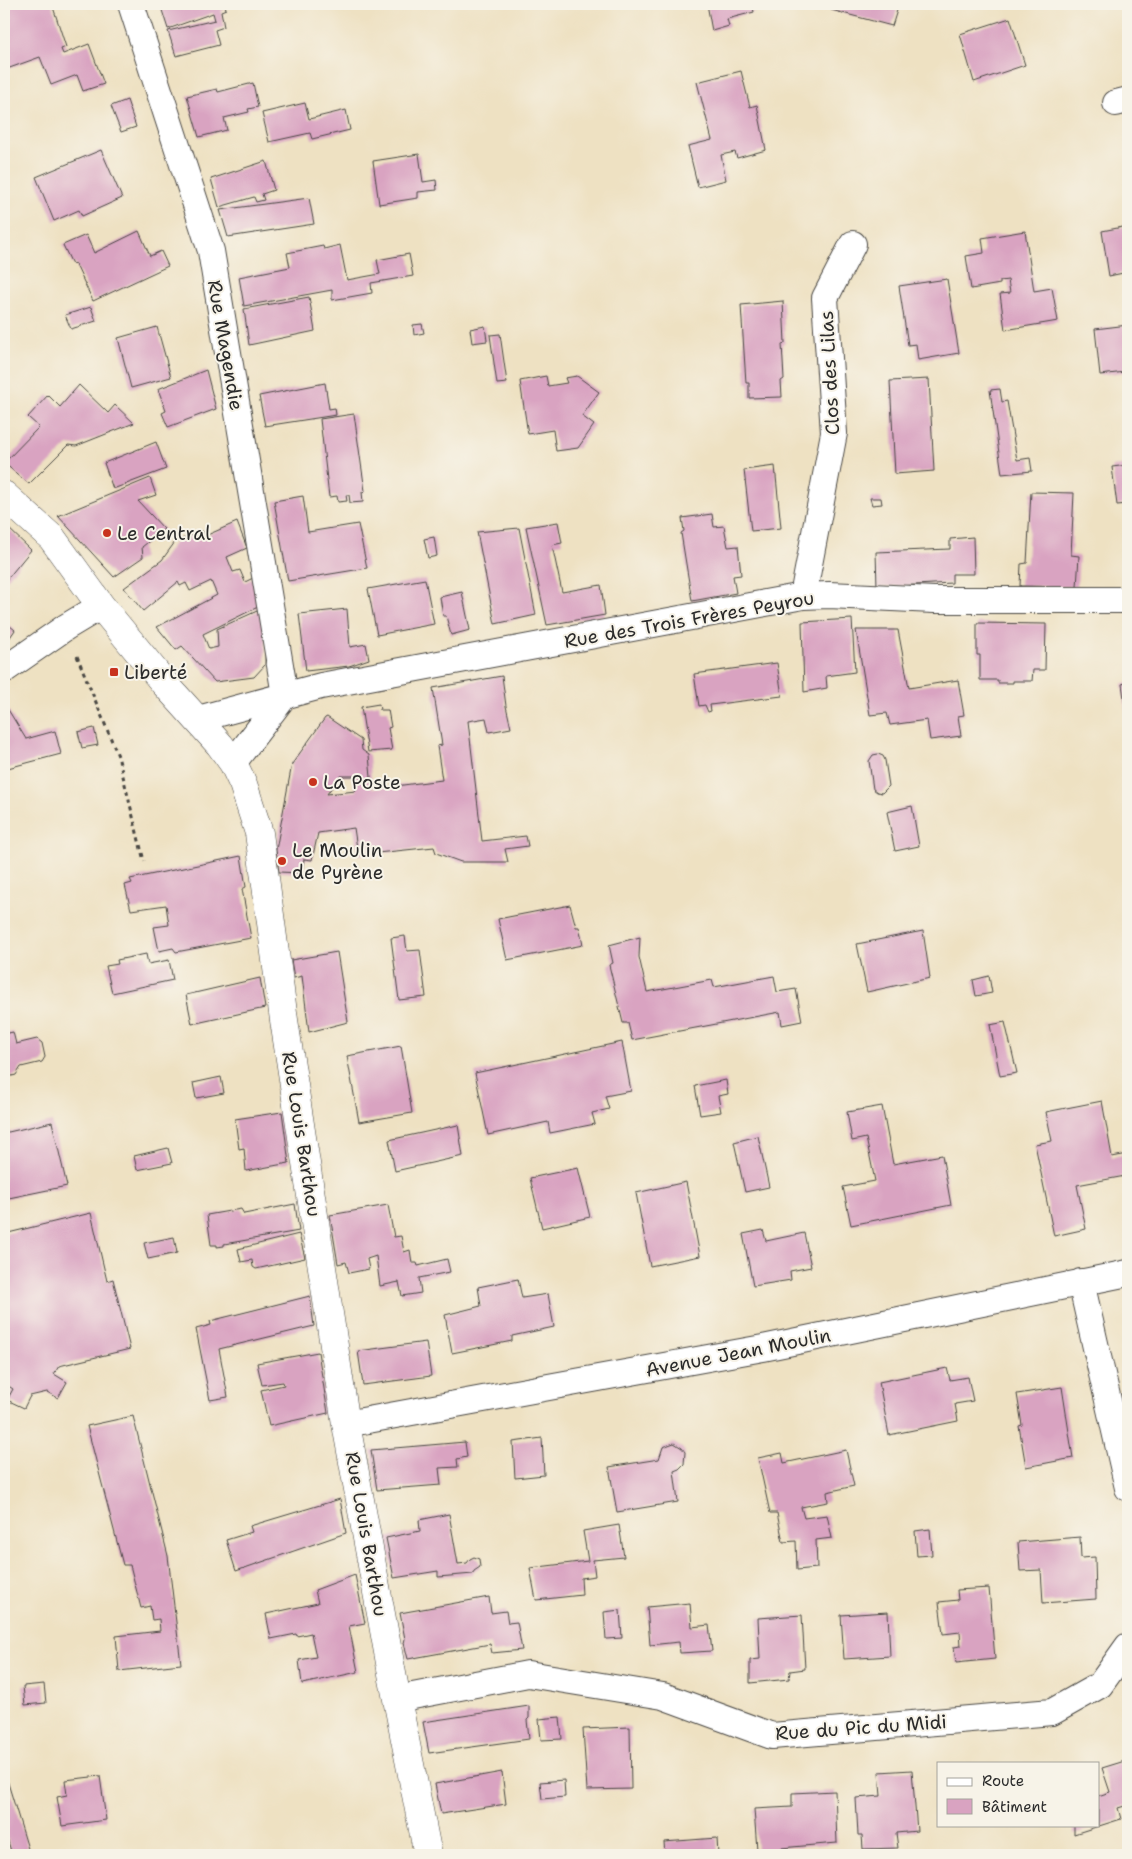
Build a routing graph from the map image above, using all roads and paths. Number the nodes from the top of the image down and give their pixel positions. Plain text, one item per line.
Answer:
1 (131, 4) edge
2 (853, 244) dead end
3 (4, 495) edge
4 (802, 596) junction
5 (1128, 600) edge
6 (101, 606) junction
7 (66, 627) junction
8 (4, 670) edge
9 (285, 695) junction
10 (198, 719) junction
11 (233, 763) junction
12 (144, 861) dead end
13 (1128, 1273) edge
14 (1081, 1282) junction
15 (346, 1424) junction
16 (1128, 1488) edge
17 (1128, 1646) edge
18 (397, 1699) junction
19 (428, 1855) edge

1 - 9 street, Rue Magendie
2 - 4 street, Clos des Lilas
3 - 6 street, Rue Louis Barthou
4 - 5 street, Rue des Trois Frères Peyrou
4 - 9 street, Rue des Trois Frères Peyrou
6 - 7 street
6 - 10 street, Rue Louis Barthou
7 - 8 street
7 - 12 path
9 - 10 street, Rue des Trois Frères Peyrou
9 - 11 street
10 - 11 street, Rue Louis Barthou
11 - 15 street, Rue Louis Barthou
13 - 14 street, Avenue Jean Moulin
14 - 15 street, Avenue Jean Moulin
14 - 16 street
15 - 18 street, Rue Louis Barthou
17 - 18 street, Rue du Pic du Midi
18 - 19 street, Rue Louis Barthou

